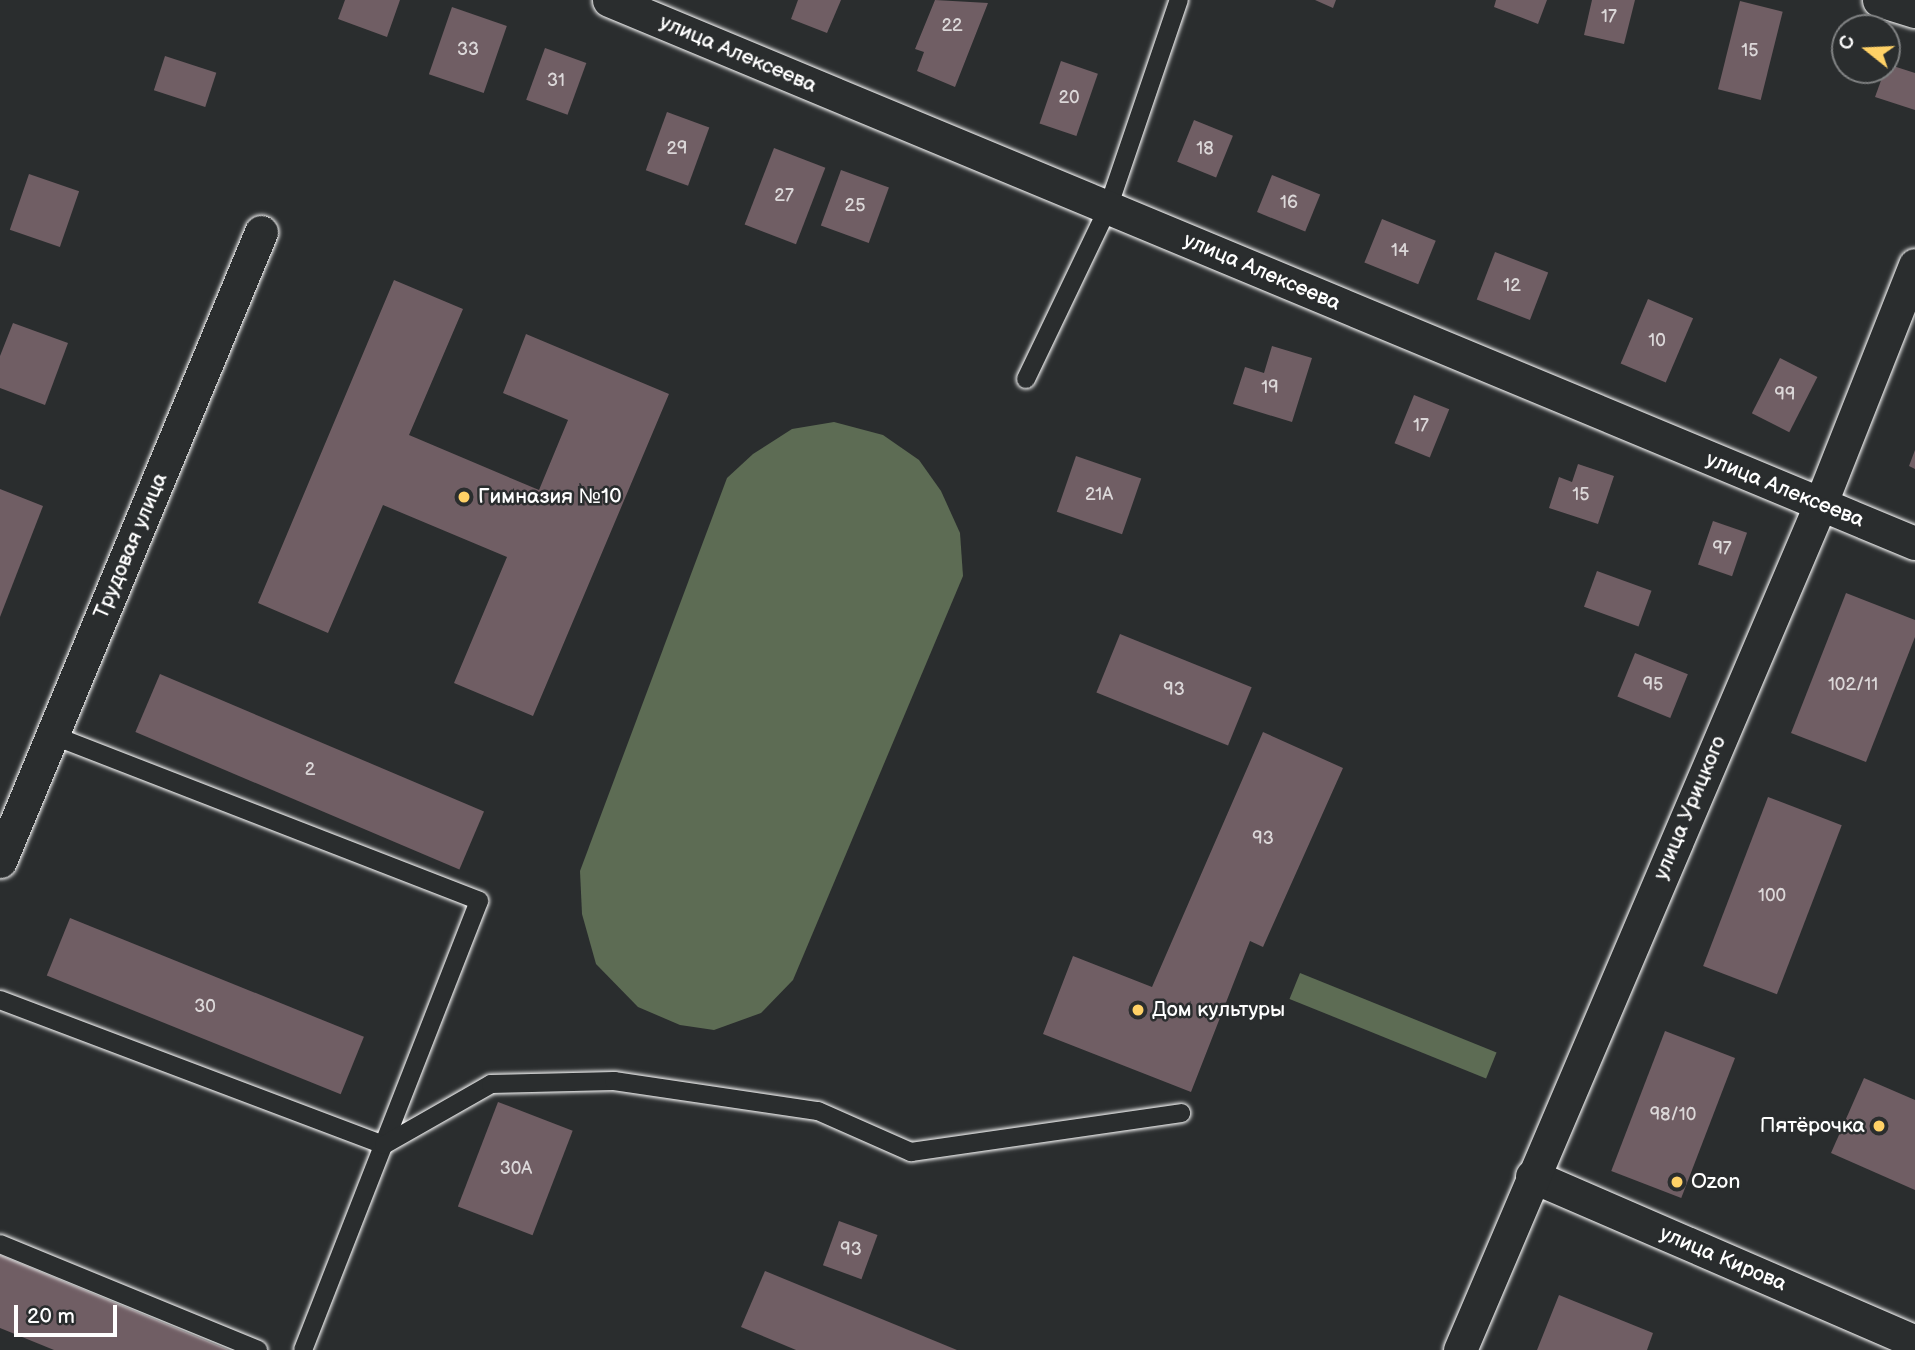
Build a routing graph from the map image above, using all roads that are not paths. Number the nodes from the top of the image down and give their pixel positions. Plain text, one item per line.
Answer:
1 (609, 0) edge
2 (1179, 0) edge
3 (1879, 0) edge
4 (1915, 11) edge
5 (1108, 208) junction
6 (261, 232) dead end
7 (1915, 265) edge
8 (1026, 379) dead end
9 (1820, 505) junction
10 (1915, 543) edge
11 (52, 735) junction
12 (0, 861) edge
13 (0, 1000) edge
14 (1181, 1113) dead end
15 (384, 1145) junction
16 (1532, 1176) junction
17 (0, 1244) edge
18 (1915, 1342) edge
19 (258, 1350) edge
20 (303, 1350) edge
21 (1460, 1350) edge

1 - 5 street, улица Алексеева
2 - 5 lane
3 - 4 street
5 - 8 lane
5 - 9 street, улица Алексеева
6 - 11 street, Трудовая улица
7 - 9 street, улица Урицкого
9 - 10 street, улица Алексеева
9 - 16 street, улица Урицкого
11 - 12 street, Трудовая улица
11 - 15 lane
13 - 15 lane
14 - 15 lane
15 - 20 lane
16 - 18 street, улица Кирова
16 - 21 street, улица Урицкого
17 - 19 lane

